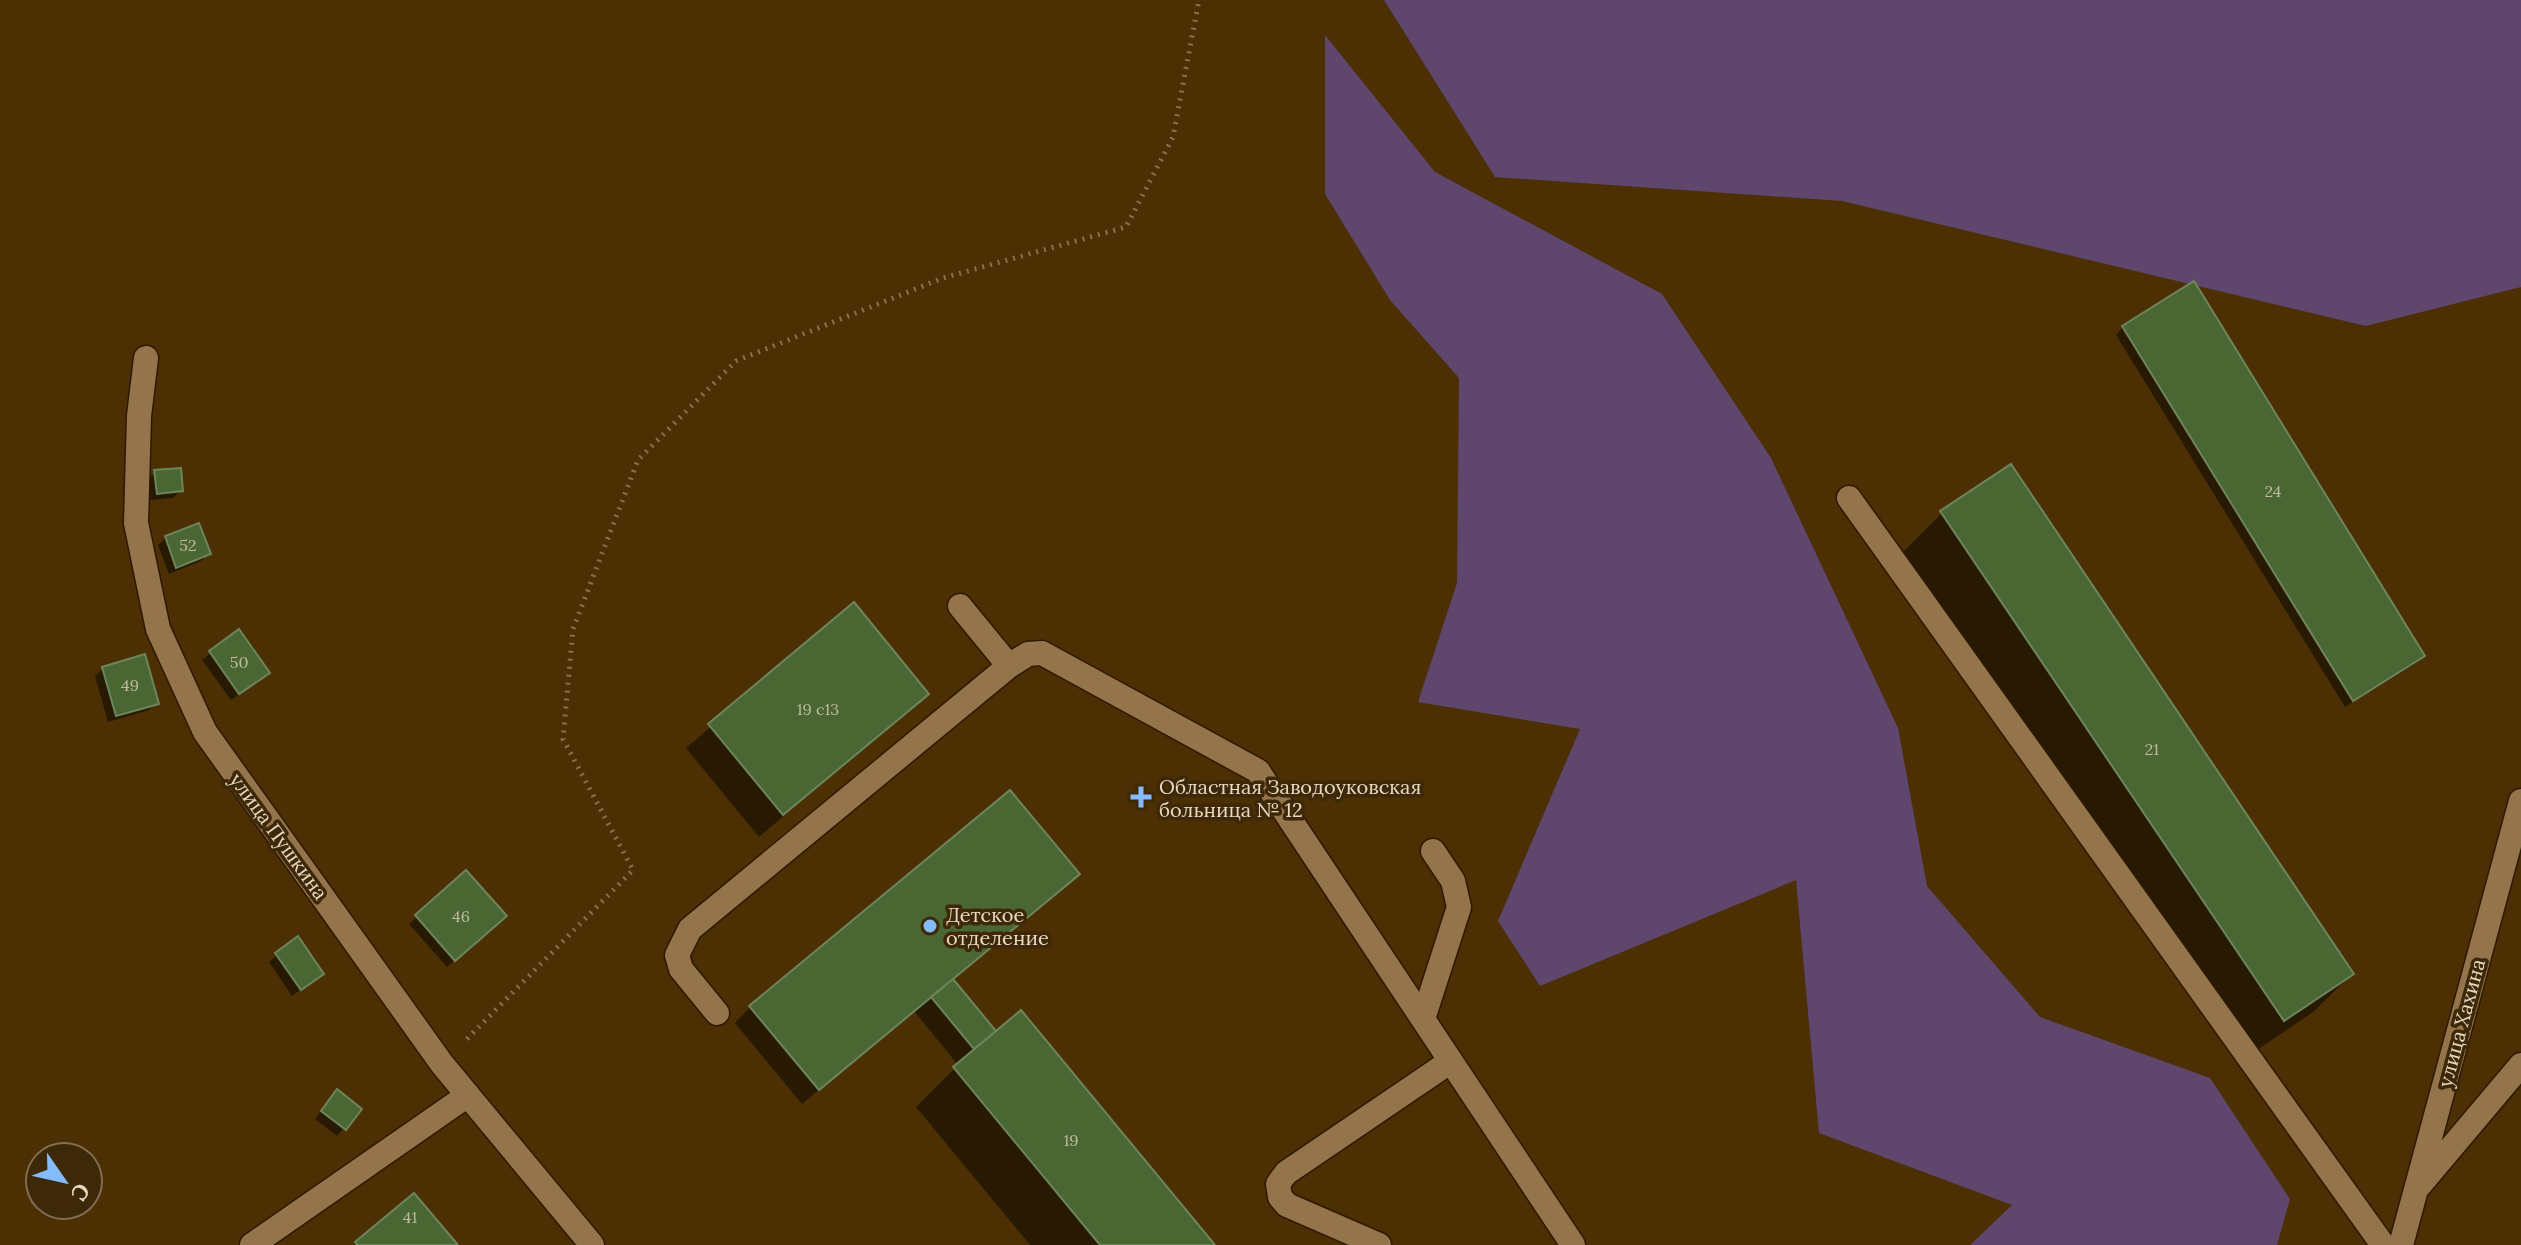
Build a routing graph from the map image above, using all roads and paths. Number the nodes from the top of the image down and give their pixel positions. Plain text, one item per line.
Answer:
1 (1199, 0) edge
2 (146, 358) dead end
3 (1849, 498) dead end
4 (960, 606) dead end
5 (1009, 666) junction
6 (2521, 801) edge
7 (1433, 851) dead end
8 (717, 1013) dead end
9 (1423, 1019) junction
10 (1451, 1061) junction
11 (442, 1064) junction
12 (2521, 1065) edge
13 (468, 1095) junction
14 (2415, 1190) junction
15 (282, 1237) edge
16 (252, 1245) edge
17 (592, 1245) edge
18 (1379, 1245) edge
19 (1573, 1245) edge
20 (2383, 1245) edge
21 (2401, 1245) edge

1 - 11 path
2 - 11 street, улица Пушкина
3 - 20 street
4 - 5 street
5 - 8 street
5 - 9 street
6 - 14 street, улица Хахина
7 - 9 street
9 - 10 street
10 - 18 street
10 - 19 street
11 - 13 street, улица Пушкина
12 - 14 street
13 - 15 street
13 - 17 street, улица Пушкина
14 - 21 street, улица Хахина
15 - 16 street

